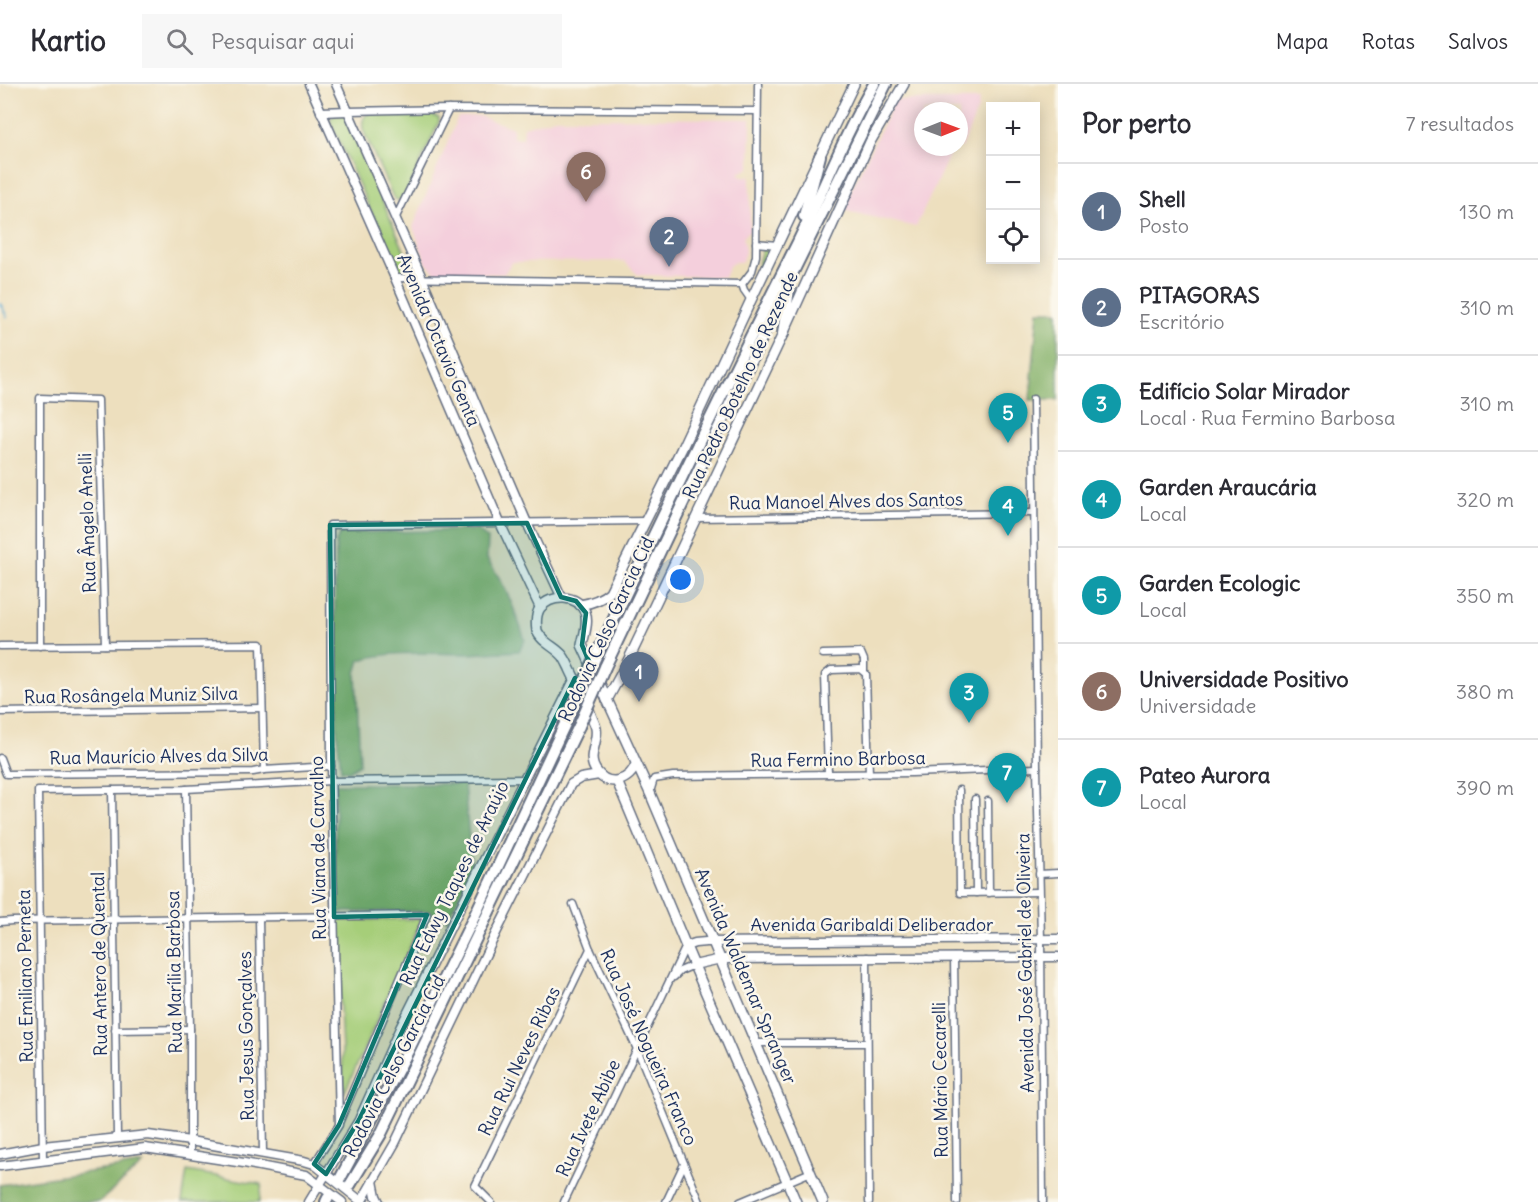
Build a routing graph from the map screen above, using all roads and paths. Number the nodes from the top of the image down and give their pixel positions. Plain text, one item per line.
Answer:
1 (309, 84) edge
2 (336, 84) edge
3 (758, 84) edge
4 (854, 84) edge
5 (873, 84) edge
6 (886, 84) edge
7 (904, 84) edge
8 (449, 109) junction
9 (348, 111) junction
10 (757, 111) junction
11 (321, 112) junction
12 (820, 156) junction
13 (395, 219) junction
14 (798, 242) junction
15 (756, 243) junction
16 (777, 245) junction
17 (395, 278) junction
18 (422, 278) junction
19 (790, 278) junction
20 (742, 284) junction
21 (751, 300) junction
22 (783, 334) junction
23 (1032, 399) dead end
24 (1033, 513) junction
25 (696, 518) junction
26 (646, 521) junction
27 (500, 523) junction
28 (527, 523) junction
29 (562, 598) junction
30 (580, 605) junction
31 (540, 608) junction
32 (105, 645) junction
33 (0, 646) edge
34 (40, 646) junction
35 (823, 654) dead end
36 (864, 671) junction
37 (575, 678) junction
38 (607, 700) junction
39 (262, 708) junction
40 (0, 712) edge
41 (0, 758) edge
42 (636, 764) junction
43 (331, 766) junction
44 (1036, 768) junction
45 (264, 770) junction
46 (828, 774) junction
47 (869, 774) junction
48 (599, 775) junction
49 (524, 779) junction
50 (331, 781) junction
51 (617, 782) junction
52 (186, 789) junction
53 (112, 790) junction
54 (959, 790) dead end
55 (650, 793) junction
56 (975, 799) dead end
57 (987, 801) dead end
58 (1058, 873) edge
59 (1039, 874) junction
60 (1039, 892) junction
61 (976, 893) junction
62 (989, 893) junction
63 (573, 904) dead end
64 (334, 916) junction
65 (189, 918) junction
66 (259, 918) junction
67 (40, 920) junction
68 (113, 920) junction
69 (0, 922) edge
70 (1058, 939) edge
71 (1041, 940) junction
72 (712, 942) junction
73 (686, 946) junction
74 (590, 949) junction
75 (867, 957) junction
76 (954, 957) junction
77 (1041, 957) junction
78 (1058, 957) edge
79 (721, 959) junction
80 (694, 964) junction
81 (669, 981) junction
82 (190, 1029) junction
83 (115, 1030) junction
84 (867, 1043) junction
85 (756, 1044) junction
86 (637, 1049) junction
87 (366, 1105) joint
88 (339, 1125) junction
89 (117, 1137) junction
90 (190, 1141) junction
91 (43, 1146) junction
92 (262, 1153) junction
93 (0, 1154) edge
94 (190, 1155) junction
95 (43, 1161) junction
96 (314, 1164) junction
97 (684, 1164) junction
98 (0, 1166) edge
99 (811, 1172) junction
100 (326, 1174) junction
101 (306, 1175) junction
102 (340, 1179) dead end
103 (373, 1181) junction
104 (788, 1182) junction
105 (319, 1185) junction
106 (350, 1185) dead end
107 (311, 1199) edge
108 (342, 1202) edge
109 (361, 1202) edge
110 (379, 1202) edge
111 (491, 1202) edge
112 (564, 1202) edge
113 (666, 1202) edge
114 (700, 1202) edge
115 (740, 1202) edge
116 (796, 1202) edge
117 (823, 1202) edge
118 (869, 1202) edge
119 (957, 1202) edge
120 (1043, 1202) edge

1 - 11 street, Avenida Octavio Genta
2 - 9 street, Avenida Octavio Genta
3 - 10 street
4 - 12 main road
5 - 14 highway, Rodovia Celso Garcia Cid
6 - 19 highway, Rodovia Celso Garcia Cid
7 - 22 main road, Rua Pedro Botelho de Rezende
8 - 9 street
8 - 10 street
8 - 13 street
9 - 11 street
9 - 13 street, Avenida Octavio Genta
10 - 15 street
11 - 17 street, Avenida Octavio Genta
12 - 14 highway
12 - 16 main road
13 - 18 street, Avenida Octavio Genta
14 - 102 highway, Rodovia Celso Garcia Cid, bridge
15 - 16 street
15 - 20 street
16 - 21 main road
17 - 18 street
17 - 27 street, Avenida Octavio Genta
18 - 20 street
18 - 28 street, Avenida Octavio Genta
19 - 22 highway
19 - 106 highway, Rodovia Celso Garcia Cid, bridge
20 - 21 street
21 - 26 main road
22 - 25 main road, Rua Pedro Botelho de Rezende
23 - 24 street, Avenida José Gabriel de Oliveira
24 - 25 street, Rua Manoel Alves dos Santos
24 - 44 street, Avenida José Gabriel de Oliveira
25 - 38 main road, Rua Pedro Botelho de Rezende
26 - 28 street
26 - 30 main road
27 - 28 street
27 - 31 street, Avenida Octavio Genta
27 - 43 street, Rua Viana de Carvalho
28 - 29 street, Avenida Octavio Genta
29 - 30 main road
29 - 31 main road
30 - 38 main road, Avenida Waldemar Spranger
31 - 37 main road
32 - 34 street
32 - 34 street, Rua Ângelo Anelli
32 - 39 street
33 - 34 street
35 - 36 street
36 - 46 street
36 - 47 street
37 - 48 main road
37 - 49 street, Rua Edwy Taques de Araújo
38 - 42 main road, Avenida Waldemar Spranger
39 - 40 street, Rua Rosângela Muniz Silva
39 - 45 street
41 - 45 street, Rua Maurício Alves da Silva
42 - 51 main road
42 - 55 main road, Avenida Waldemar Spranger
43 - 45 street, Rua Maurício Alves da Silva
43 - 50 street, Rua Viana de Carvalho
44 - 47 street, Rua Fermino Barbosa
44 - 59 street, Avenida José Gabriel de Oliveira
46 - 47 street, Rua Fermino Barbosa
46 - 55 street, Rua Fermino Barbosa
48 - 51 main road
48 - 103 street, Rodovia Celso Garcia Cid
49 - 50 street
49 - 87 street, Rua Edwy Taques de Araújo
50 - 52 street
50 - 64 street, Rua Viana de Carvalho
51 - 73 main road
52 - 53 street
52 - 65 street, Rua Marília Barbosa
53 - 67 street, Rua Emiliano Perneta
53 - 68 street, Rua Antero de Quental
54 - 61 street
55 - 72 main road, Avenida Waldemar Spranger
56 - 61 street
57 - 62 street
58 - 59 street
59 - 60 street, Avenida José Gabriel de Oliveira
60 - 62 street
60 - 71 street, Avenida José Gabriel de Oliveira
61 - 62 street
63 - 74 street, Rua José Nogueira Franco
64 - 66 street
64 - 88 street, Rua Viana de Carvalho
64 - 88 street
65 - 66 street
65 - 68 street
65 - 82 street, Rua Marília Barbosa
66 - 92 street, Rua Jesus Gonçalves
67 - 68 street
67 - 69 street
67 - 91 street, Rua Emiliano Perneta
68 - 83 street, Rua Antero de Quental
70 - 71 street, Avenida Garibaldi Deliberador
71 - 72 street, Avenida Garibaldi Deliberador
71 - 77 street, Avenida José Gabriel de Oliveira
72 - 73 street, Avenida Garibaldi Deliberador
72 - 79 main road, Avenida Waldemar Spranger
73 - 80 main road
73 - 81 street, Rua Ivete Abibe
74 - 86 street, Rua José Nogueira Franco
74 - 111 street, Rua Rui Neves Ribas
75 - 76 street, Avenida Garibaldi Deliberador
75 - 79 street, Avenida Garibaldi Deliberador
75 - 84 street
76 - 77 street, Avenida Garibaldi Deliberador
76 - 119 street, Rua Mário Cecarelli
77 - 78 street, Avenida Garibaldi Deliberador
77 - 120 street, Avenida José Gabriel de Oliveira
79 - 80 street, Avenida Garibaldi Deliberador
79 - 85 main road, Avenida Waldemar Spranger
80 - 81 street
80 - 104 main road
81 - 86 street, Rua Ivete Abibe
82 - 83 street
82 - 90 street, Rua Marília Barbosa
83 - 89 street, Rua Antero de Quental
84 - 85 street
84 - 118 street
85 - 99 main road, Avenida Waldemar Spranger
86 - 97 street, Rua José Nogueira Franco
86 - 112 street, Rua Ivete Abibe
87 - 100 street, Rodovia Celso Garcia Cid
88 - 96 street
89 - 90 street
89 - 91 street
90 - 92 street
90 - 94 street, Rua Marília Barbosa
91 - 93 street
91 - 95 street, Rua Emiliano Perneta
92 - 96 street
94 - 95 street
94 - 101 street
95 - 98 street
96 - 100 street
97 - 113 street
97 - 114 street, Rua José Nogueira Franco
99 - 104 street
99 - 117 main road, Avenida Waldemar Spranger
100 - 105 street, Rodovia Celso Garcia Cid
100 - 109 street
101 - 105 street
101 - 107 street
103 - 109 street, Rodovia Celso Garcia Cid
103 - 110 street
104 - 115 street
104 - 116 main road
105 - 107 street, Rodovia Celso Garcia Cid
105 - 108 street

